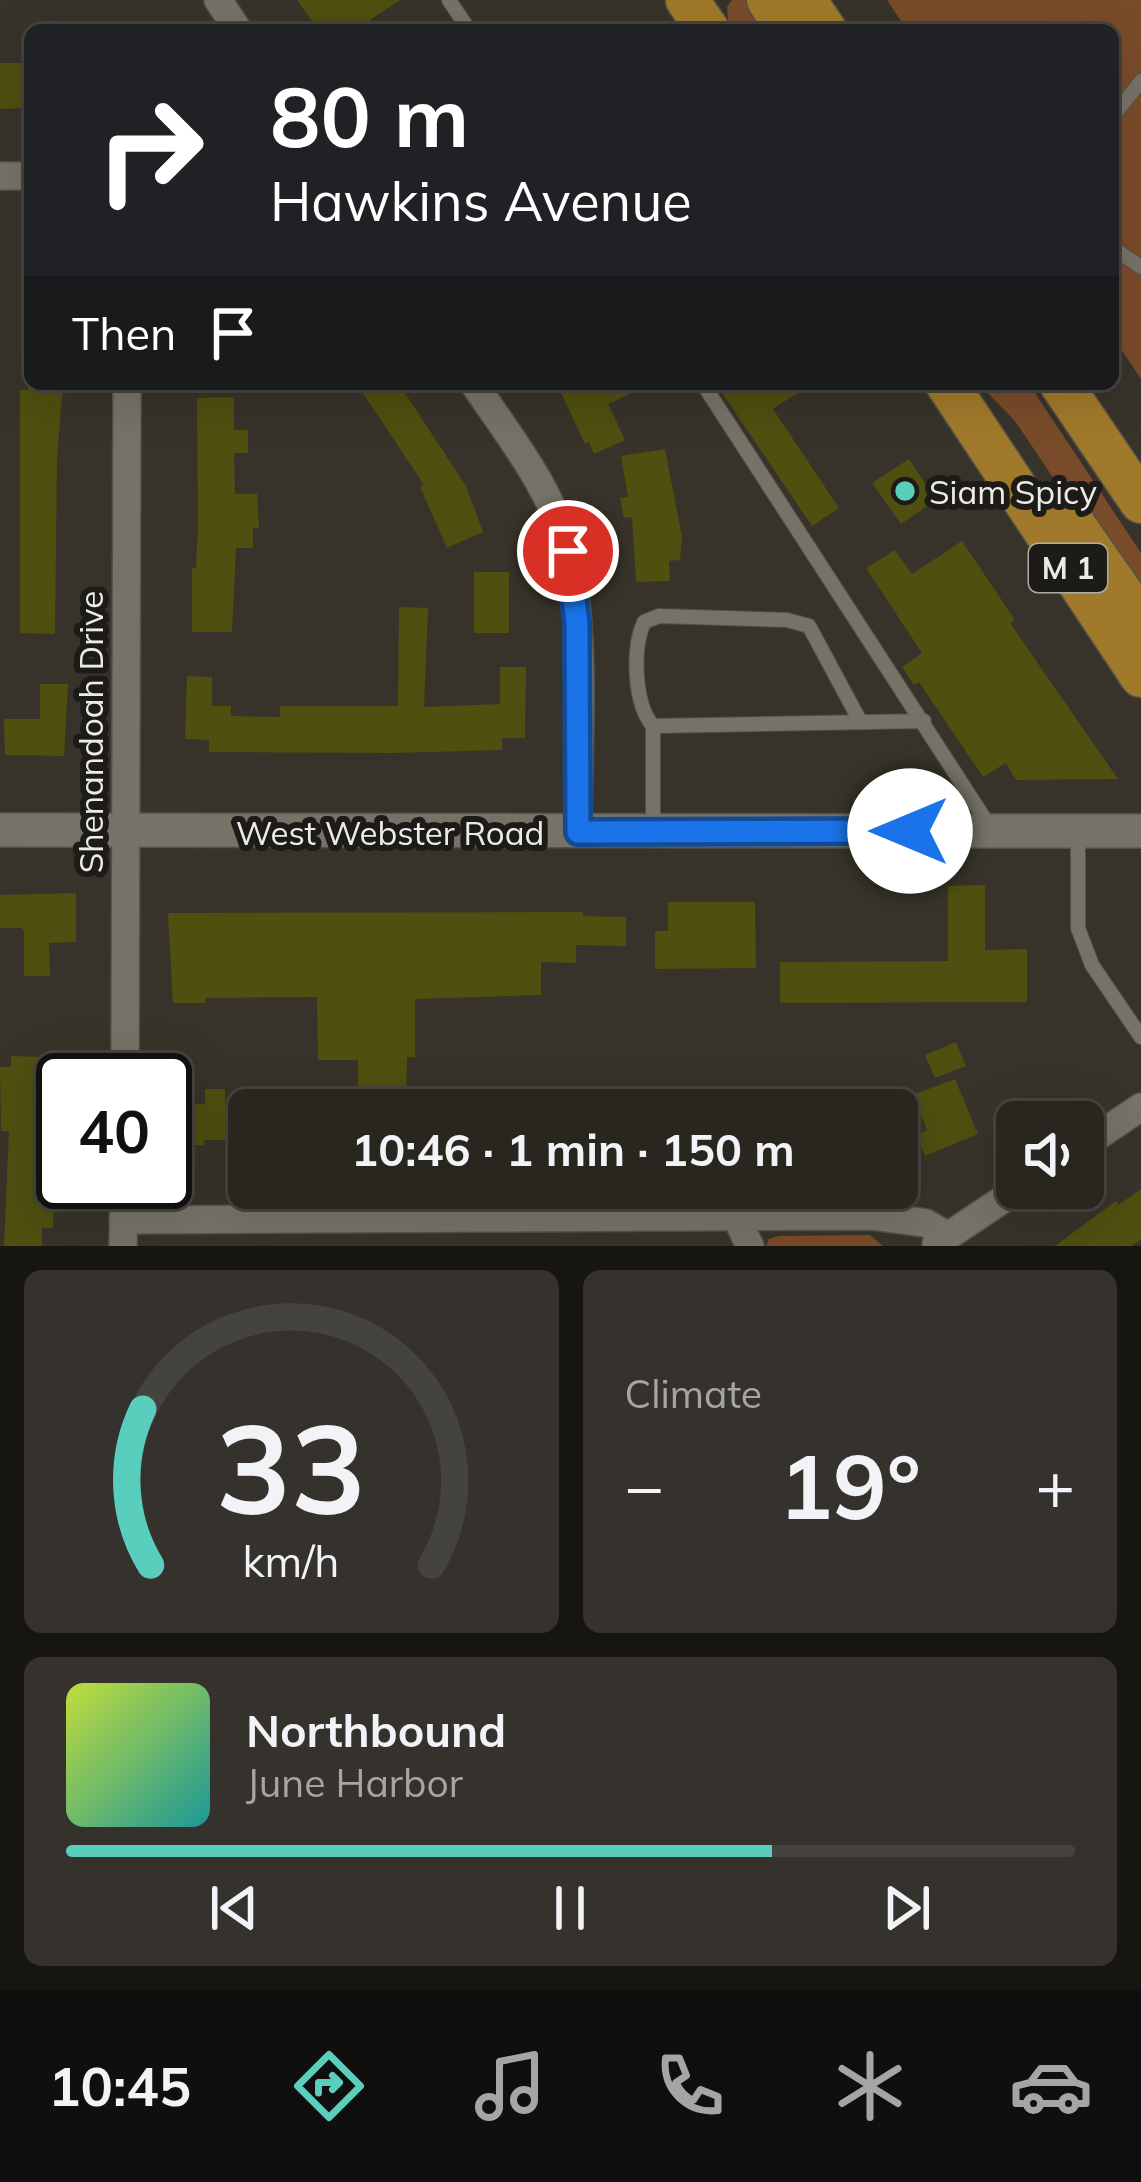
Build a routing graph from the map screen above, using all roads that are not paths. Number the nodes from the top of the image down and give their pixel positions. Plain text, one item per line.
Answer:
1 (1141, 81) edge
2 (1119, 108) edge
3 (128, 390) edge
4 (478, 390) edge
5 (707, 390) edge
6 (952, 390) edge
7 (952, 390) edge
8 (1065, 390) edge
9 (1141, 502) edge
10 (1141, 622) edge
11 (1141, 676) edge
12 (860, 721) junction
13 (924, 721) junction
14 (653, 727) junction
15 (0, 830) edge
16 (1141, 831) edge
17 (125, 832) junction
18 (578, 832) junction
19 (653, 832) junction
20 (993, 832) junction
21 (1078, 832) junction
22 (1141, 1037) edge
23 (124, 1053) edge
24 (1141, 1107) edge
25 (1104, 1132) edge
26 (996, 1204) edge
27 (736, 1217) junction
28 (123, 1233) edge
29 (940, 1241) edge
30 (750, 1246) edge

1 - 2 lane
3 - 17 street, Shenandoah Drive
4 - 18 street
5 - 13 lane
6 - 10 main road
7 - 11 main road, M 1
8 - 9 main road
12 - 13 lane
12 - 14 lane
12 - 14 lane
13 - 20 lane
14 - 19 lane
15 - 17 street, West Webster Road
16 - 21 street, West Webster Road
17 - 18 street, West Webster Road
17 - 23 street, Shenandoah Drive
18 - 19 street, West Webster Road
19 - 20 street, West Webster Road
20 - 21 street, West Webster Road
21 - 22 lane
24 - 25 street
26 - 29 street
27 - 28 street
27 - 29 street
27 - 30 street

